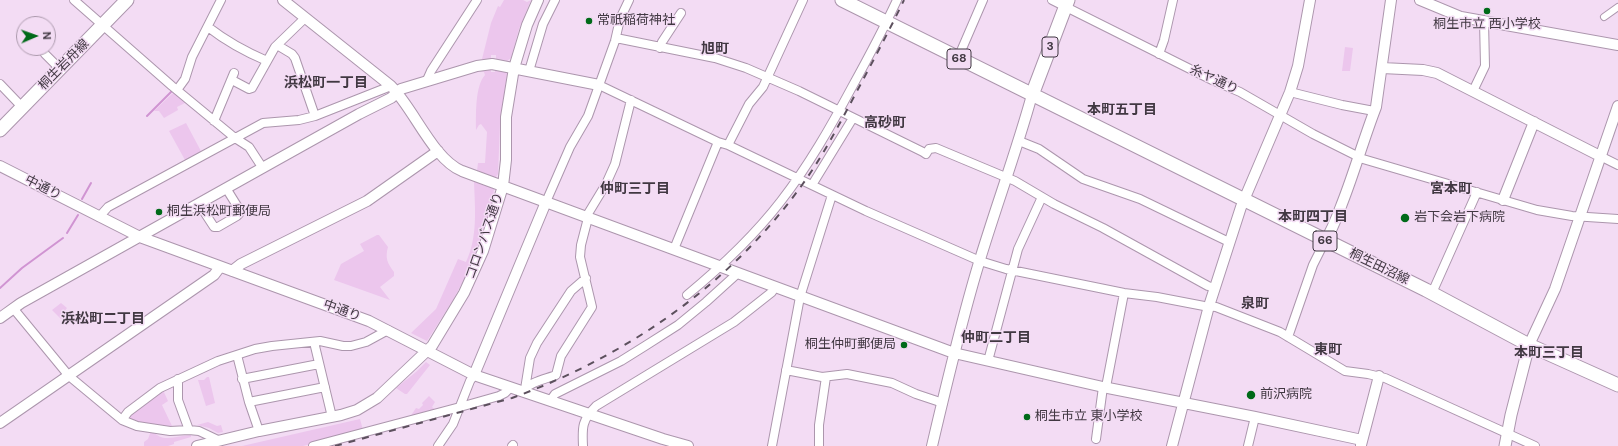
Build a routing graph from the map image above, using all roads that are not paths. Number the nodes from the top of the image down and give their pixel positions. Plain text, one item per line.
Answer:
1 (74, 0) edge
2 (127, 0) edge
3 (221, 0) edge
4 (283, 0) edge
5 (477, 0) edge
6 (538, 0) edge
7 (555, 0) edge
8 (629, 0) edge
9 (803, 0) edge
10 (842, 0) edge
11 (896, 0) edge
12 (983, 0) edge
13 (1052, 0) edge
14 (1173, 0) edge
15 (1310, 0) edge
16 (1391, 0) edge
17 (1420, 0) edge
18 (1067, 3) edge
19 (1618, 7) edge
20 (681, 13) dead end
21 (1604, 17) dead end
22 (305, 18) junction
23 (886, 22) junction
24 (1484, 22) junction
25 (104, 24) junction
26 (208, 28) junction
27 (616, 38) junction
28 (277, 45) junction
29 (1618, 45) edge
30 (660, 48) junction
31 (1159, 54) junction
32 (47, 56) edge
33 (958, 58) junction
34 (267, 61) junction
35 (514, 68) junction
36 (1382, 68) junction
37 (60, 69) junction
38 (529, 71) junction
39 (768, 76) junction
40 (427, 80) junction
41 (0, 84) edge
42 (599, 85) junction
43 (175, 88) junction
44 (394, 89) junction
45 (1473, 91) junction
46 (1290, 92) junction
47 (1032, 95) junction
48 (631, 100) junction
49 (1618, 106) edge
50 (22, 107) junction
51 (839, 111) junction
52 (1374, 111) junction
53 (1281, 115) junction
54 (315, 116) junction
55 (853, 118) junction
56 (214, 120) junction
57 (1534, 122) junction
58 (0, 130) edge
59 (235, 138) junction
60 (1019, 141) junction
61 (718, 142) junction
62 (728, 145) junction
63 (438, 152) junction
64 (1600, 156) junction
65 (1360, 157) junction
66 (1618, 165) edge
67 (0, 166) edge
68 (262, 167) junction
69 (798, 178) junction
70 (1007, 178) junction
71 (499, 185) junction
72 (812, 185) junction
73 (226, 188) junction
74 (1478, 192) junction
75 (832, 195) junction
76 (1042, 197) junction
77 (1244, 199) junction
78 (1503, 200) junction
79 (546, 202) junction
80 (199, 204) junction
81 (99, 217) junction
82 (587, 217) junction
83 (1579, 217) junction
84 (1618, 219) edge
85 (140, 237) junction
86 (1325, 240) junction
87 (1229, 242) junction
88 (674, 249) junction
89 (980, 261) junction
90 (721, 266) junction
91 (220, 267) junction
92 (1012, 270) junction
93 (232, 271) junction
94 (738, 273) junction
95 (586, 278) junction
96 (775, 287) junction
97 (1215, 288) junction
98 (1124, 293) junction
99 (1432, 293) junction
100 (687, 295) dead end
101 (800, 297) junction
102 (1209, 306) junction
103 (13, 308) junction
104 (0, 318) edge
105 (388, 330) junction
106 (1288, 337) junction
107 (314, 342) junction
108 (1529, 345) junction
109 (428, 352) junction
110 (954, 353) junction
111 (237, 355) junction
112 (988, 361) junction
113 (319, 364) junction
114 (786, 370) junction
115 (474, 375) junction
116 (69, 376) junction
117 (1379, 376) junction
118 (826, 377) junction
119 (178, 379) junction
120 (242, 379) junction
121 (1618, 385) edge
122 (325, 387) junction
123 (1105, 387) junction
124 (510, 388) junction
125 (524, 391) junction
126 (249, 402) junction
127 (550, 402) junction
128 (942, 403) junction
129 (1184, 403) junction
130 (460, 407) junction
131 (588, 414) junction
132 (332, 417) junction
133 (1255, 417) junction
134 (122, 420) junction
135 (0, 424) edge
136 (189, 430) junction
137 (259, 431) junction
138 (1507, 434) junction
139 (1096, 439) dead end
140 (221, 443) edge
141 (1361, 443) edge
142 (197, 446) edge
143 (313, 446) edge
144 (438, 446) edge
145 (583, 446) edge
146 (688, 446) edge
147 (772, 446) edge
148 (819, 446) edge
149 (932, 446) edge
150 (1172, 446) edge
151 (1248, 446) edge
152 (1505, 446) edge
153 (1534, 446) edge

1 - 25 street
2 - 25 main road, 桐生岩舟線
3 - 26 street
4 - 22 street
5 - 40 street
6 - 35 street, コロンバス通り
7 - 38 street
8 - 27 street
9 - 39 street
10 - 23 main road, 68
11 - 23 street
12 - 33 street
13 - 18 street, 糸ヤ通り
14 - 31 street
15 - 46 street
16 - 36 street
17 - 24 street
18 - 31 street, 糸ヤ通り
18 - 47 main road, 3
19 - 21 street
20 - 30 street
22 - 28 street
22 - 44 street
23 - 33 main road, 68
23 - 51 street
24 - 29 street
24 - 45 street
25 - 37 main road, 桐生岩舟線
25 - 43 street
26 - 34 street
26 - 43 street
27 - 30 street
27 - 42 street
28 - 34 street
28 - 54 street
30 - 39 street
31 - 53 street, 糸ヤ通り
32 - 37 street
33 - 47 main road, 68
34 - 56 street
35 - 38 street
35 - 40 street
35 - 71 street, コロンバス通り
36 - 45 street
36 - 52 street
37 - 50 main road, 桐生岩舟線
38 - 42 street
39 - 51 street
39 - 62 street
40 - 44 street
41 - 50 street
42 - 48 street
42 - 79 street
43 - 56 street
44 - 54 street
44 - 63 street
44 - 68 street
45 - 57 street
46 - 52 street
46 - 53 street
47 - 60 street
47 - 77 main road, 桐生田沼線 / 66
48 - 61 street
48 - 82 street
49 - 64 street
50 - 58 main road, 桐生岩舟線
51 - 55 street
51 - 69 street
52 - 65 street
53 - 65 street, 糸ヤ通り
53 - 77 street
54 - 59 street
55 - 70 street
55 - 72 street
56 - 59 street
57 - 64 street
57 - 78 street
59 - 68 street
59 - 81 street
60 - 70 street
60 - 87 street
61 - 62 street
61 - 88 street
62 - 69 street
63 - 71 street
63 - 93 street
64 - 66 street
64 - 83 street
65 - 74 street, 糸ヤ通り
65 - 86 street
67 - 81 street, 中通り
68 - 73 street
69 - 72 street
69 - 90 street
70 - 76 street
70 - 89 street
71 - 79 street
71 - 109 street, コロンバス通り
72 - 75 street
73 - 80 street
73 - 80 street
74 - 78 street, 糸ヤ通り
74 - 99 street
75 - 89 street
75 - 101 street
76 - 92 street
76 - 97 street
77 - 86 main road, 桐生田沼線 / 66
77 - 87 street
78 - 83 street, 糸ヤ通り
79 - 82 street
79 - 115 street
80 - 85 street
81 - 85 street, 中通り
82 - 88 street
82 - 95 street
83 - 84 street, 糸ヤ通り
83 - 108 street
85 - 91 street, 中通り
85 - 103 street
86 - 99 main road, 桐生田沼線 / 66
86 - 106 street
87 - 97 street
88 - 90 street
89 - 92 street
89 - 110 street
90 - 94 street
90 - 100 street
91 - 93 street, 中通り
91 - 116 street
92 - 98 street
92 - 112 street
93 - 105 street, 中通り
94 - 96 street
94 - 127 street
95 - 125 street
95 - 125 street
96 - 101 street
96 - 131 street
97 - 102 street
98 - 102 street
98 - 123 street
99 - 108 main road, 桐生田沼線 / 66
101 - 110 street
101 - 114 street
102 - 106 street
102 - 129 street
103 - 104 street
103 - 116 street
105 - 107 street
105 - 109 street, 中通り
106 - 117 street
107 - 111 street
107 - 113 street
108 - 121 main road, 桐生田沼線 / 66
108 - 138 main road
109 - 115 street, 中通り
109 - 132 street, コロンバス通り
110 - 112 street
110 - 128 street
111 - 119 street
111 - 120 street
112 - 123 street
113 - 120 street
113 - 122 street
114 - 118 street
114 - 147 street
115 - 124 street, 中通り
115 - 130 street
116 - 134 street
116 - 135 street
117 - 138 street
117 - 141 street
118 - 128 street
118 - 148 street
119 - 134 street
119 - 136 street
120 - 126 street
122 - 126 street
122 - 132 street
123 - 129 street
123 - 139 street
124 - 125 street, 中通り
124 - 130 street
125 - 127 street, 中通り
126 - 137 street
127 - 131 street, 中通り
128 - 149 street
129 - 133 street
129 - 150 street
130 - 143 street
130 - 144 street
131 - 145 street
131 - 146 street, 中通り
132 - 137 street, コロンバス通り
133 - 141 street
133 - 151 street
134 - 136 street
136 - 140 street
137 - 140 street, コロンバス通り
138 - 152 main road
138 - 153 street
140 - 142 street, コロンバス通り

